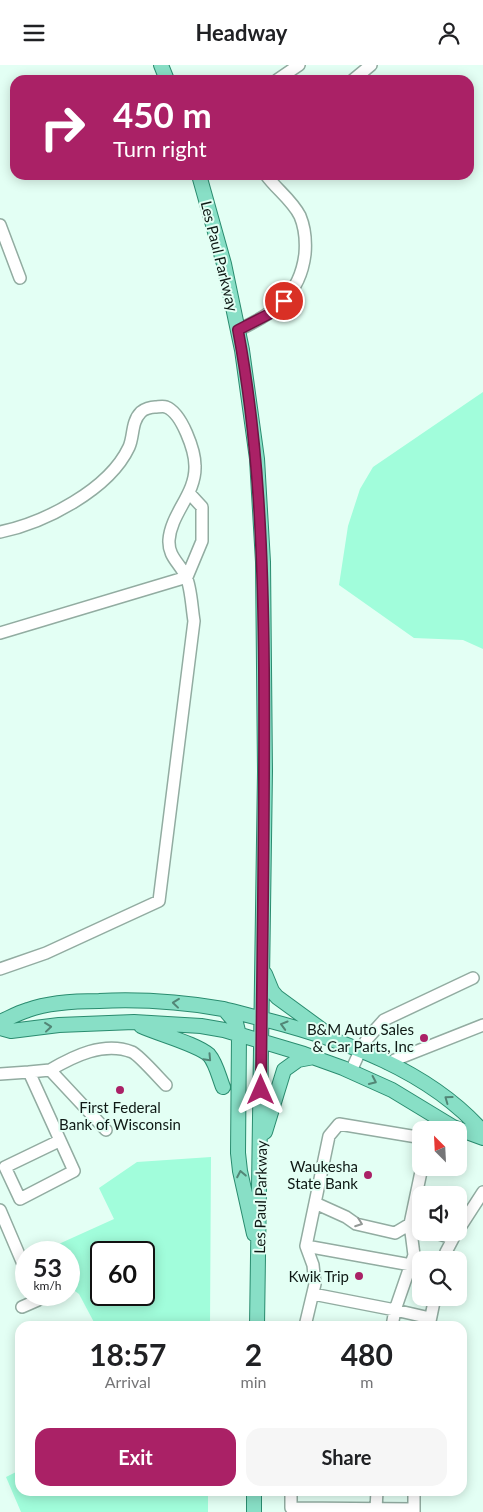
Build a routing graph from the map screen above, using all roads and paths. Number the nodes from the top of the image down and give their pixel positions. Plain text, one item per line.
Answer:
1 (299, 65) edge
2 (371, 65) edge
3 (284, 75) edge
4 (359, 75) edge
5 (200, 180) edge
6 (271, 180) edge
7 (0, 225) edge
8 (20, 277) dead end
9 (238, 330) junction
10 (190, 494) junction
11 (0, 532) edge
12 (187, 577) junction
13 (0, 633) edge
14 (262, 966) junction
15 (0, 969) edge
16 (473, 978) dead end
17 (224, 1009) junction
18 (243, 1014) junction
19 (262, 1019) junction
20 (0, 1022) edge
21 (134, 1022) junction
22 (483, 1025) edge
23 (0, 1028) edge
24 (239, 1035) junction
25 (261, 1041) junction
26 (340, 1043) junction
27 (360, 1051) junction
28 (314, 1057) junction
29 (387, 1063) junction
30 (50, 1070) junction
31 (351, 1071) junction
32 (28, 1072) junction
33 (0, 1074) edge
34 (166, 1085) dead end
35 (223, 1087) dead end
36 (106, 1130) dead end
37 (483, 1132) edge
38 (412, 1136) edge
39 (483, 1138) edge
40 (59, 1141) junction
41 (260, 1145) junction
42 (483, 1192) edge
43 (315, 1203) junction
44 (0, 1210) edge
45 (467, 1216) edge
46 (412, 1227) edge
47 (15, 1245) edge
48 (306, 1246) junction
49 (259, 1256) junction
50 (412, 1266) edge
51 (412, 1276) edge
52 (313, 1294) junction
53 (433, 1306) edge
54 (396, 1310) junction
55 (257, 1321) edge
56 (306, 1321) edge
57 (393, 1321) edge
58 (426, 1321) edge
59 (429, 1321) edge
60 (254, 1496) edge
61 (291, 1496) edge
62 (377, 1496) edge
63 (414, 1496) edge
64 (376, 1509) junction
65 (414, 1511) edge
66 (254, 1512) edge

1 - 3 street
2 - 4 street
5 - 9 main road, Les Paul Parkway
6 - 9 street
7 - 8 street
9 - 14 main road, Les Paul Parkway
10 - 11 street
10 - 12 street
10 - 12 street
12 - 13 street
12 - 15 street
14 - 19 main road, Les Paul Parkway
14 - 26 main road
16 - 27 street
17 - 18 main road
17 -> 20 main road
17 - 24 main road
18 - 19 main road
18 - 25 main road
19 - 25 main road, Les Paul Parkway
26 -> 19 main road
23 -> 21 main road
21 - 24 main road
21 -> 35 main road
22 - 29 street
24 - 25 main road
49 -> 24 main road
25 - 28 main road
25 - 41 main road, Les Paul Parkway
26 - 27 main road
27 - 29 main road
27 - 31 street
28 - 31 main road
28 - 41 main road
37 -> 29 main road
30 - 32 street
30 - 34 street
30 - 36 street
31 -> 39 main road
32 - 33 street
32 - 40 street
38 - 43 street
40 - 40 street
41 - 49 main road, Les Paul Parkway
42 - 45 street
43 -> 46 street
43 - 48 street
44 - 47 street
48 - 50 street
48 - 52 street
49 - 55 main road, Les Paul Parkway
51 - 54 street
52 - 54 street
52 - 56 street
53 - 59 street
54 - 57 street
54 - 58 street
60 - 66 main road
61 - 64 street
62 - 64 street
63 - 65 street
64 - 65 street

